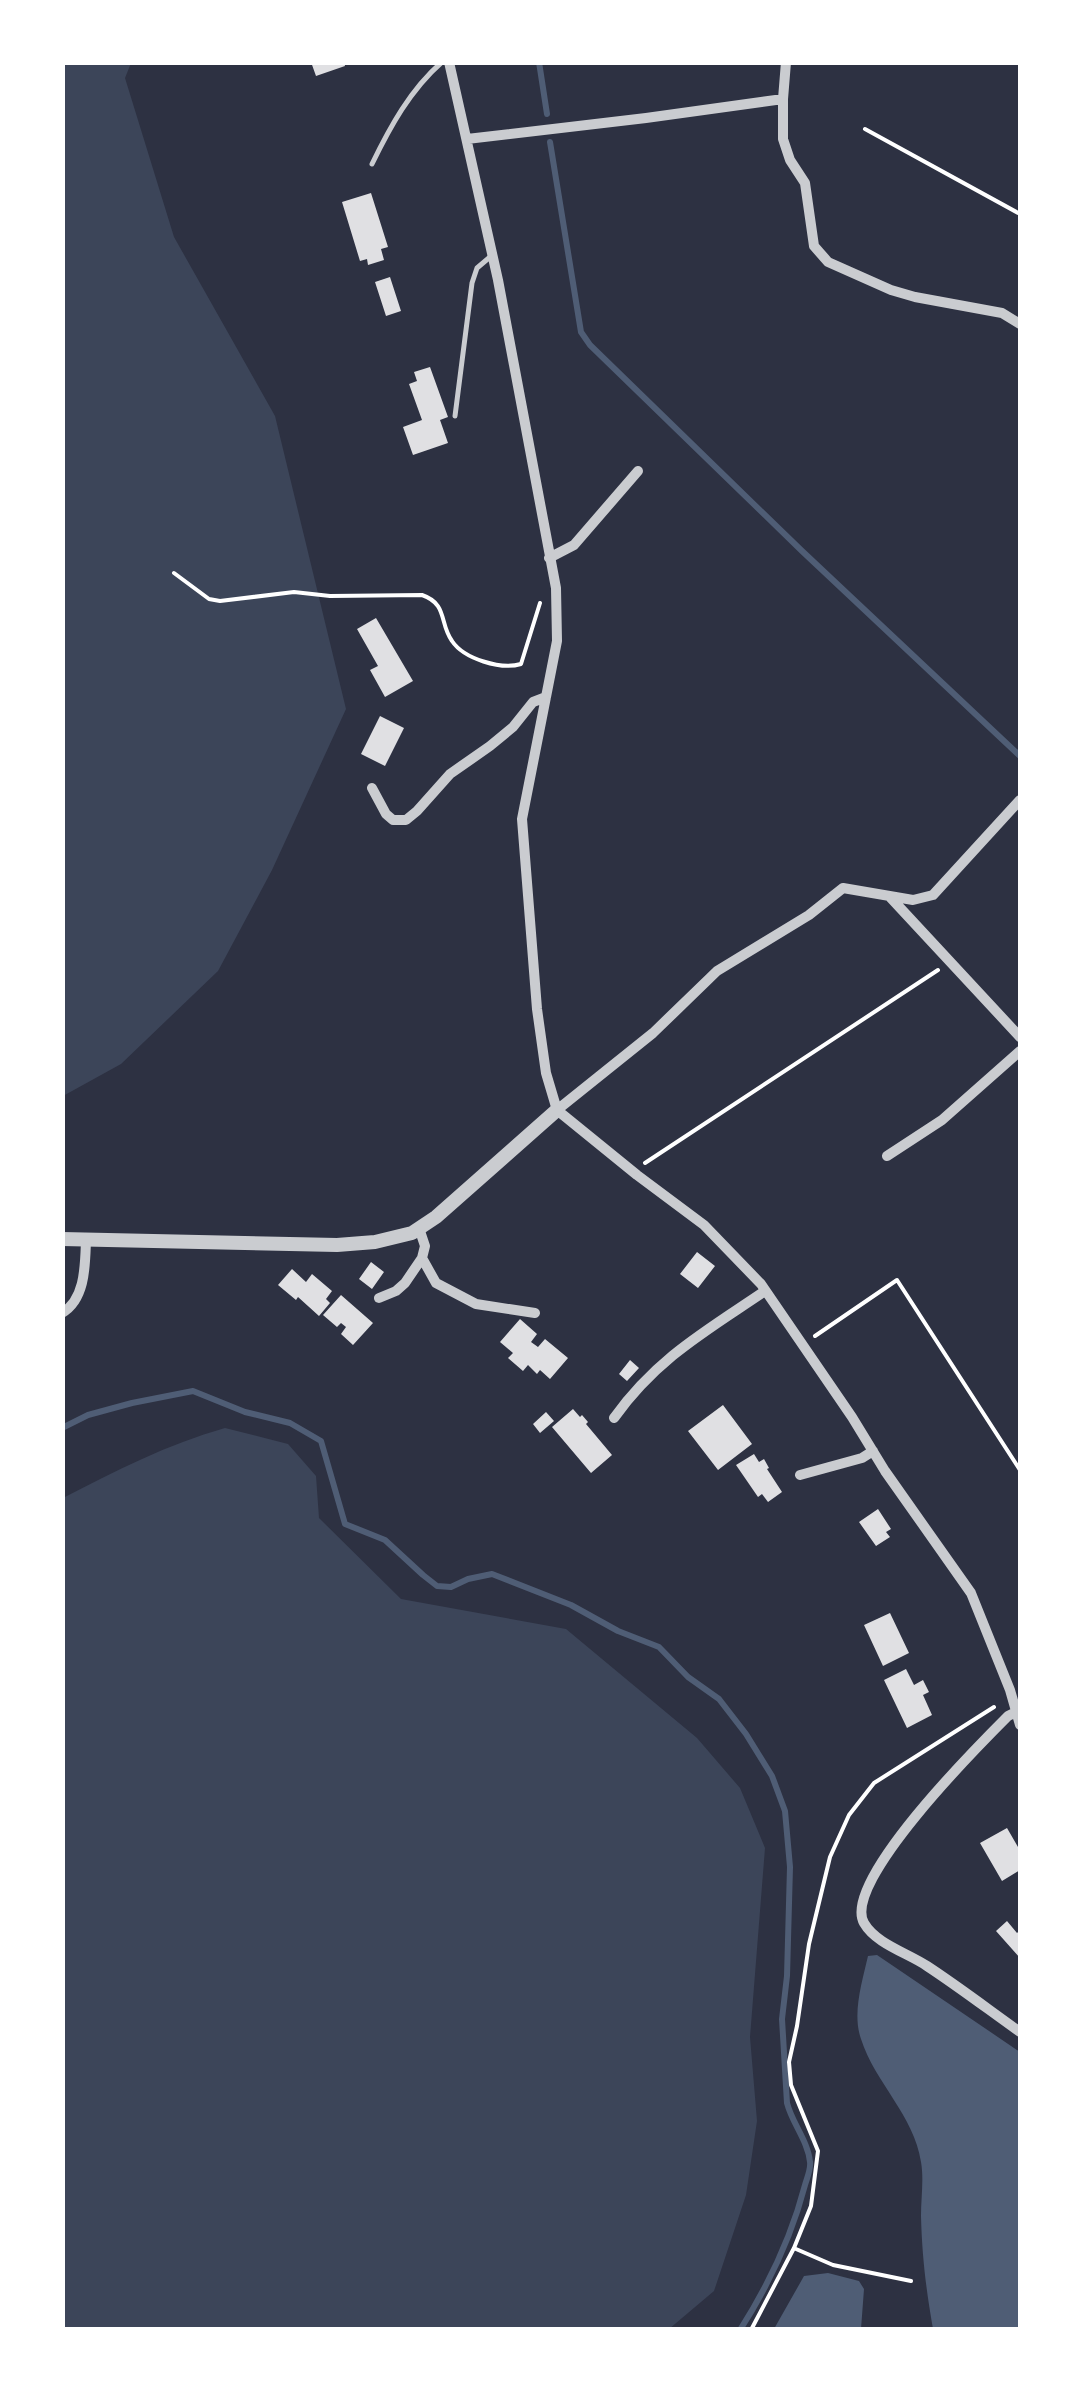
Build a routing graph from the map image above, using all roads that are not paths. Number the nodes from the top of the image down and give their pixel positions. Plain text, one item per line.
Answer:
1 (442, 62) edge
2 (449, 62) edge
3 (786, 62) edge
4 (783, 99) junction
5 (467, 139) junction
6 (372, 164) dead end
7 (493, 255) junction
8 (1020, 324) edge
9 (455, 416) dead end
10 (638, 471) dead end
11 (549, 558) junction
12 (546, 697) junction
13 (372, 788) dead end
14 (1020, 800) edge
15 (889, 896) junction
16 (1020, 1037) edge
17 (1020, 1051) edge
18 (557, 1110) junction
19 (886, 1156) dead end
20 (419, 1228) junction
21 (62, 1239) edge
22 (86, 1240) junction
23 (422, 1258) junction
24 (765, 1290) junction
25 (379, 1298) dead end
26 (535, 1313) dead end
27 (62, 1314) edge
28 (614, 1418) dead end
29 (873, 1451) junction
30 (800, 1474) dead end
31 (1014, 1690) edge
32 (1016, 1712) junction
33 (1020, 1725) edge
34 (1020, 2032) edge

1 - 6 lane
2 - 5 street
3 - 4 street
4 - 5 street
4 - 8 street
5 - 7 street
7 - 9 lane
7 - 11 street
10 - 11 street
11 - 12 street
12 - 13 street
12 - 18 street
14 - 15 street
15 - 16 street
15 - 18 street
17 - 19 street
18 - 20 street
18 - 24 street
20 - 22 street
20 - 23 street
21 - 22 street
22 - 27 street
23 - 25 street
23 - 26 street
24 - 28 street
24 - 29 street
29 - 30 street
29 - 31 street
31 - 32 street
32 - 33 street
32 - 34 street

